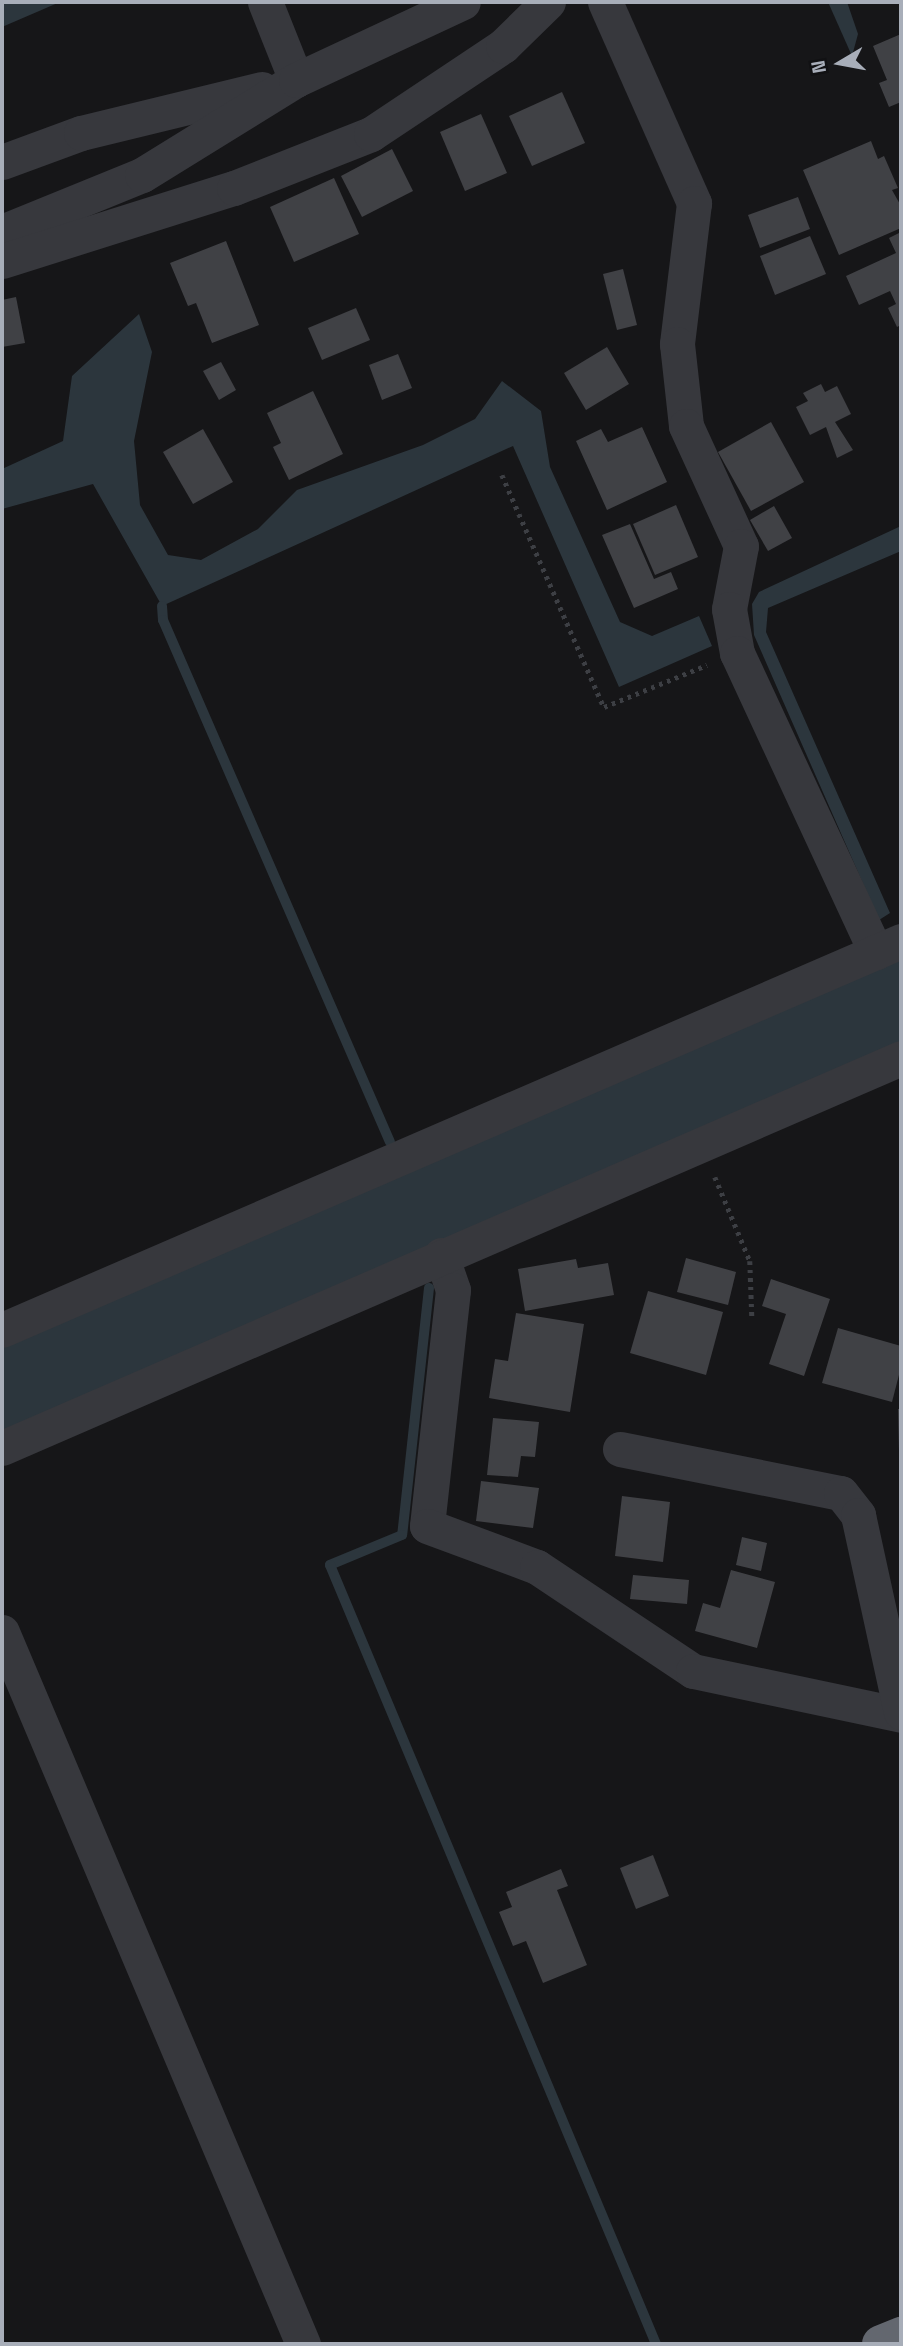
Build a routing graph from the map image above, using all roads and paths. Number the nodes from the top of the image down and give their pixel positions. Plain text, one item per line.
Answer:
1 (265, 2) edge
2 (463, 2) edge
3 (548, 2) edge
4 (605, 2) edge
5 (296, 80) junction
6 (2, 162) edge
7 (2, 232) edge
8 (2, 261) edge
9 (502, 475) dead end
10 (737, 653) junction
11 (888, 947) edge
12 (901, 1058) edge
13 (701, 1143) junction
14 (441, 1255) junction
15 (752, 1317) dead end
16 (2, 1330) edge
17 (2, 1448) edge
18 (620, 1449) dead end
19 (2, 1632) edge
20 (901, 1714) edge
21 (901, 2336) edge
22 (303, 2344) edge
23 (881, 2344) edge

1 - 5 street
2 - 5 street
3 - 8 street
4 - 10 street
5 - 6 street
5 - 7 street
9 - 10 path
10 - 11 street
11 - 16 street
12 - 13 street
13 - 14 street
13 - 15 path
14 - 17 street
14 - 20 street
18 - 20 street
19 - 22 street
21 - 23 highway

